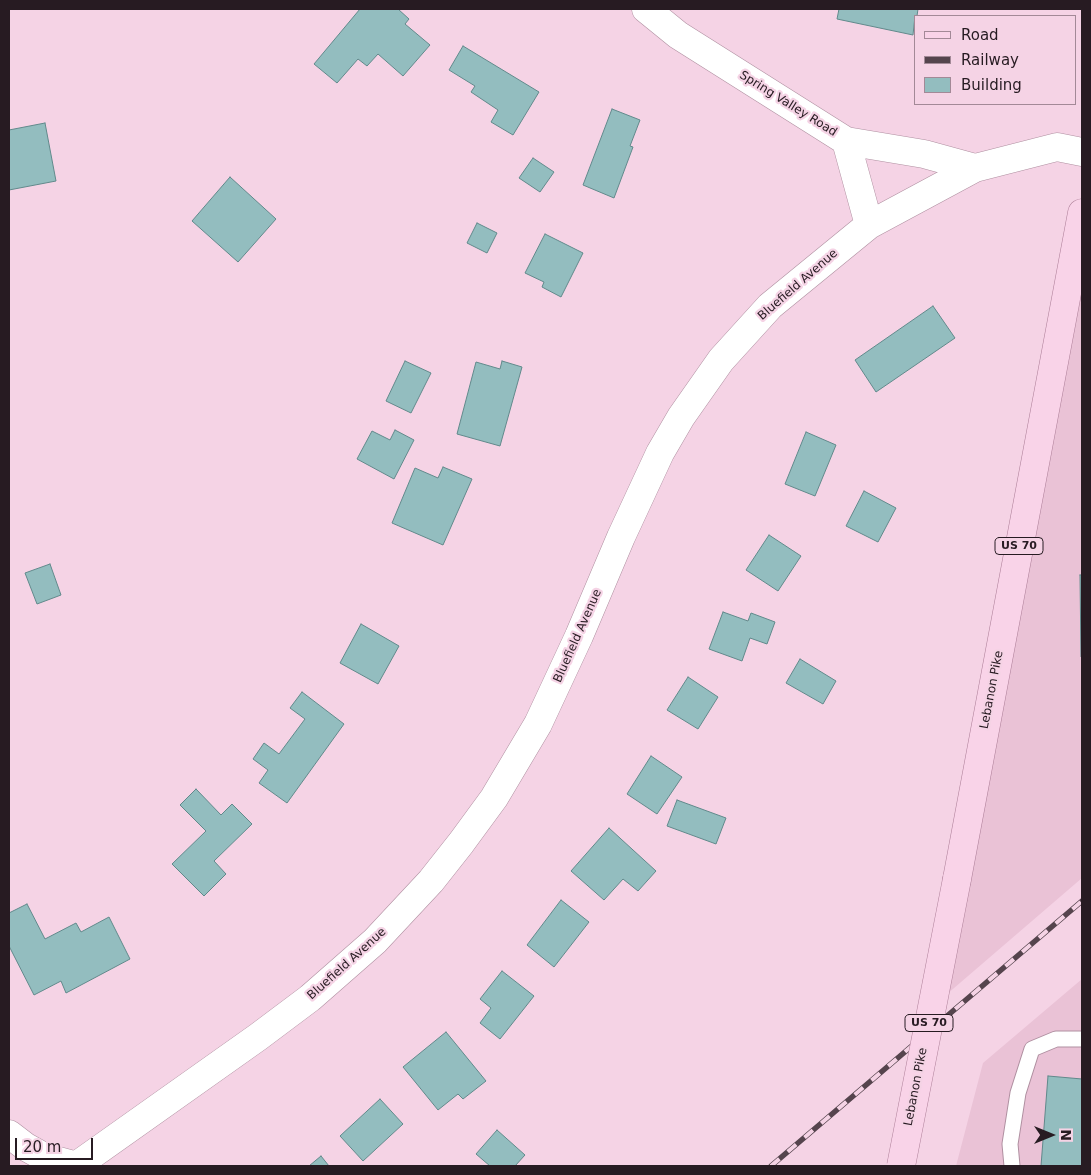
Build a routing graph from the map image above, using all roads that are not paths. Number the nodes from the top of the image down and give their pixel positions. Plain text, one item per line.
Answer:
1 (646, 9) edge
2 (846, 141) junction
3 (1082, 152) edge
4 (975, 168) junction
5 (1082, 213) edge
6 (869, 225) junction
7 (1082, 1039) edge
8 (9, 1134) edge
9 (77, 1166) edge
10 (901, 1166) edge
11 (1012, 1166) edge

1 - 2 street, Spring Valley Road
2 - 4 street, Spring Valley Road
2 - 6 street
3 - 4 street, Bluefield Avenue
4 - 6 street, Bluefield Avenue
5 - 10 main road, Lebanon Pike / US 70, bridge
6 - 9 street, Bluefield Avenue
7 - 11 lane
8 - 9 street

